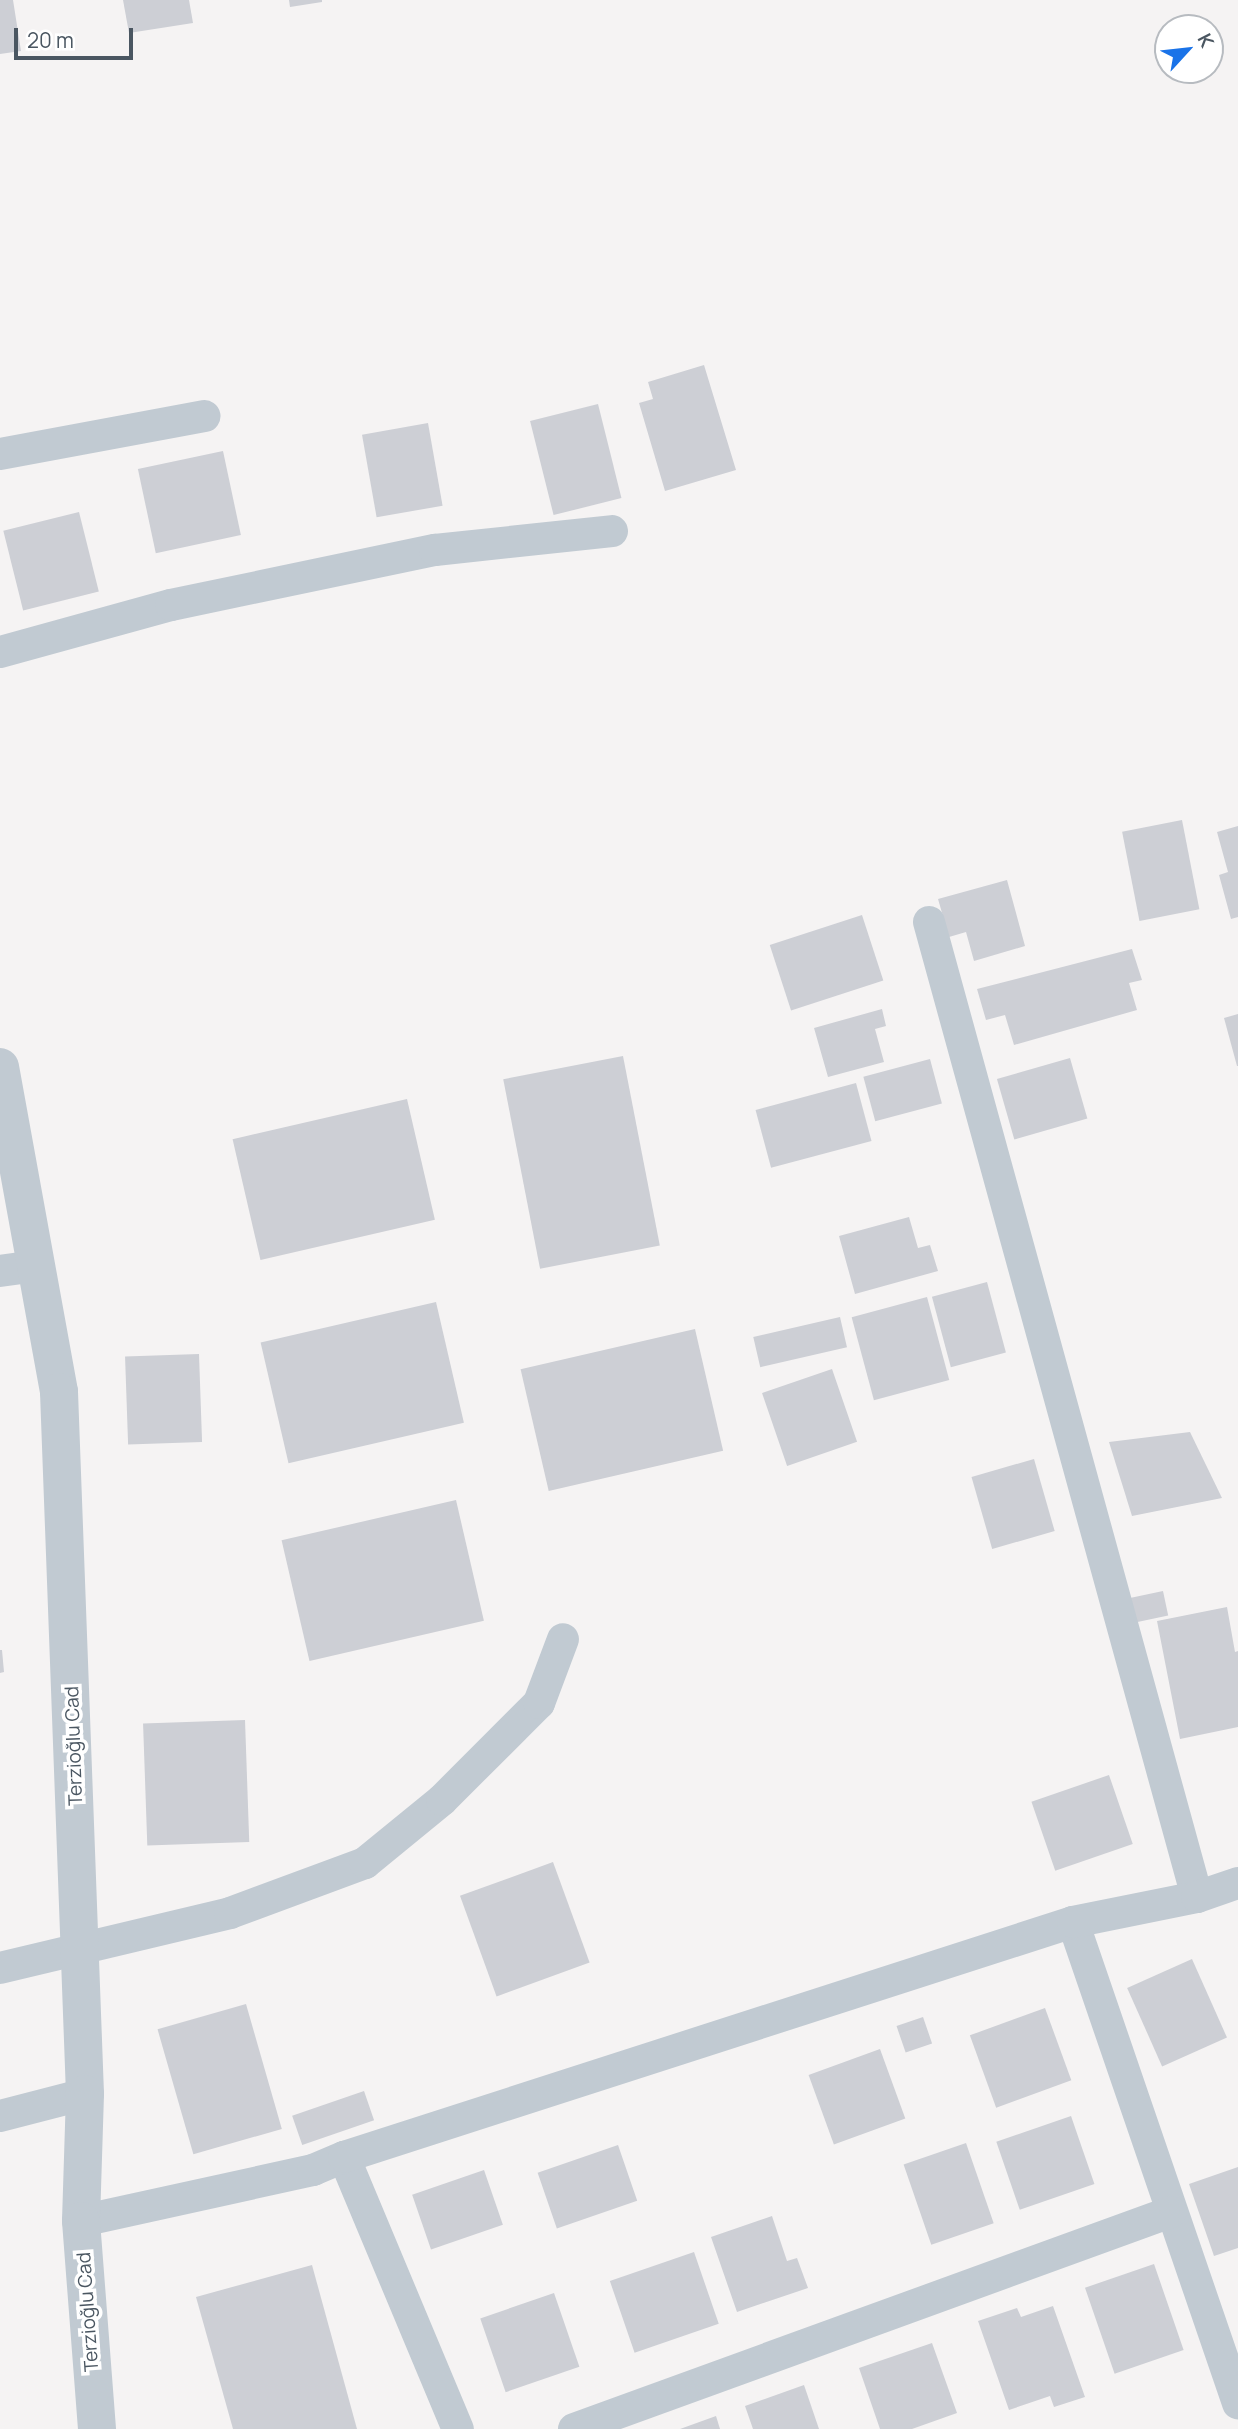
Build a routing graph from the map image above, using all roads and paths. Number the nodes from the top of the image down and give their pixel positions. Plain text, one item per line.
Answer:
1 (205, 416) dead end
2 (0, 454) edge
3 (612, 531) dead end
4 (0, 652) edge
5 (929, 922) dead end
6 (0, 1067) edge
7 (18, 1268) edge
8 (563, 1639) dead end
9 (1238, 1883) edge
10 (1197, 1897) junction
11 (1073, 1922) junction
12 (80, 1950) junction
13 (0, 1968) edge
14 (85, 2094) junction
15 (0, 2116) edge
16 (344, 2157) junction
17 (1171, 2212) junction
18 (81, 2221) junction
19 (1238, 2403) edge
20 (97, 2429) edge
21 (458, 2429) edge
22 (574, 2429) edge

1 - 2 street
3 - 4 street
5 - 10 street
6 - 7 street, Terzioğlu Cad
7 - 12 street, Terzioğlu Cad
8 - 12 street
9 - 10 street
10 - 11 street
11 - 16 street
11 - 17 street
12 - 13 street
12 - 14 street, Terzioğlu Cad
14 - 15 street
14 - 18 street, Terzioğlu Cad
16 - 18 street
16 - 21 street
17 - 19 street
17 - 22 street
18 - 20 street, Terzioğlu Cad

